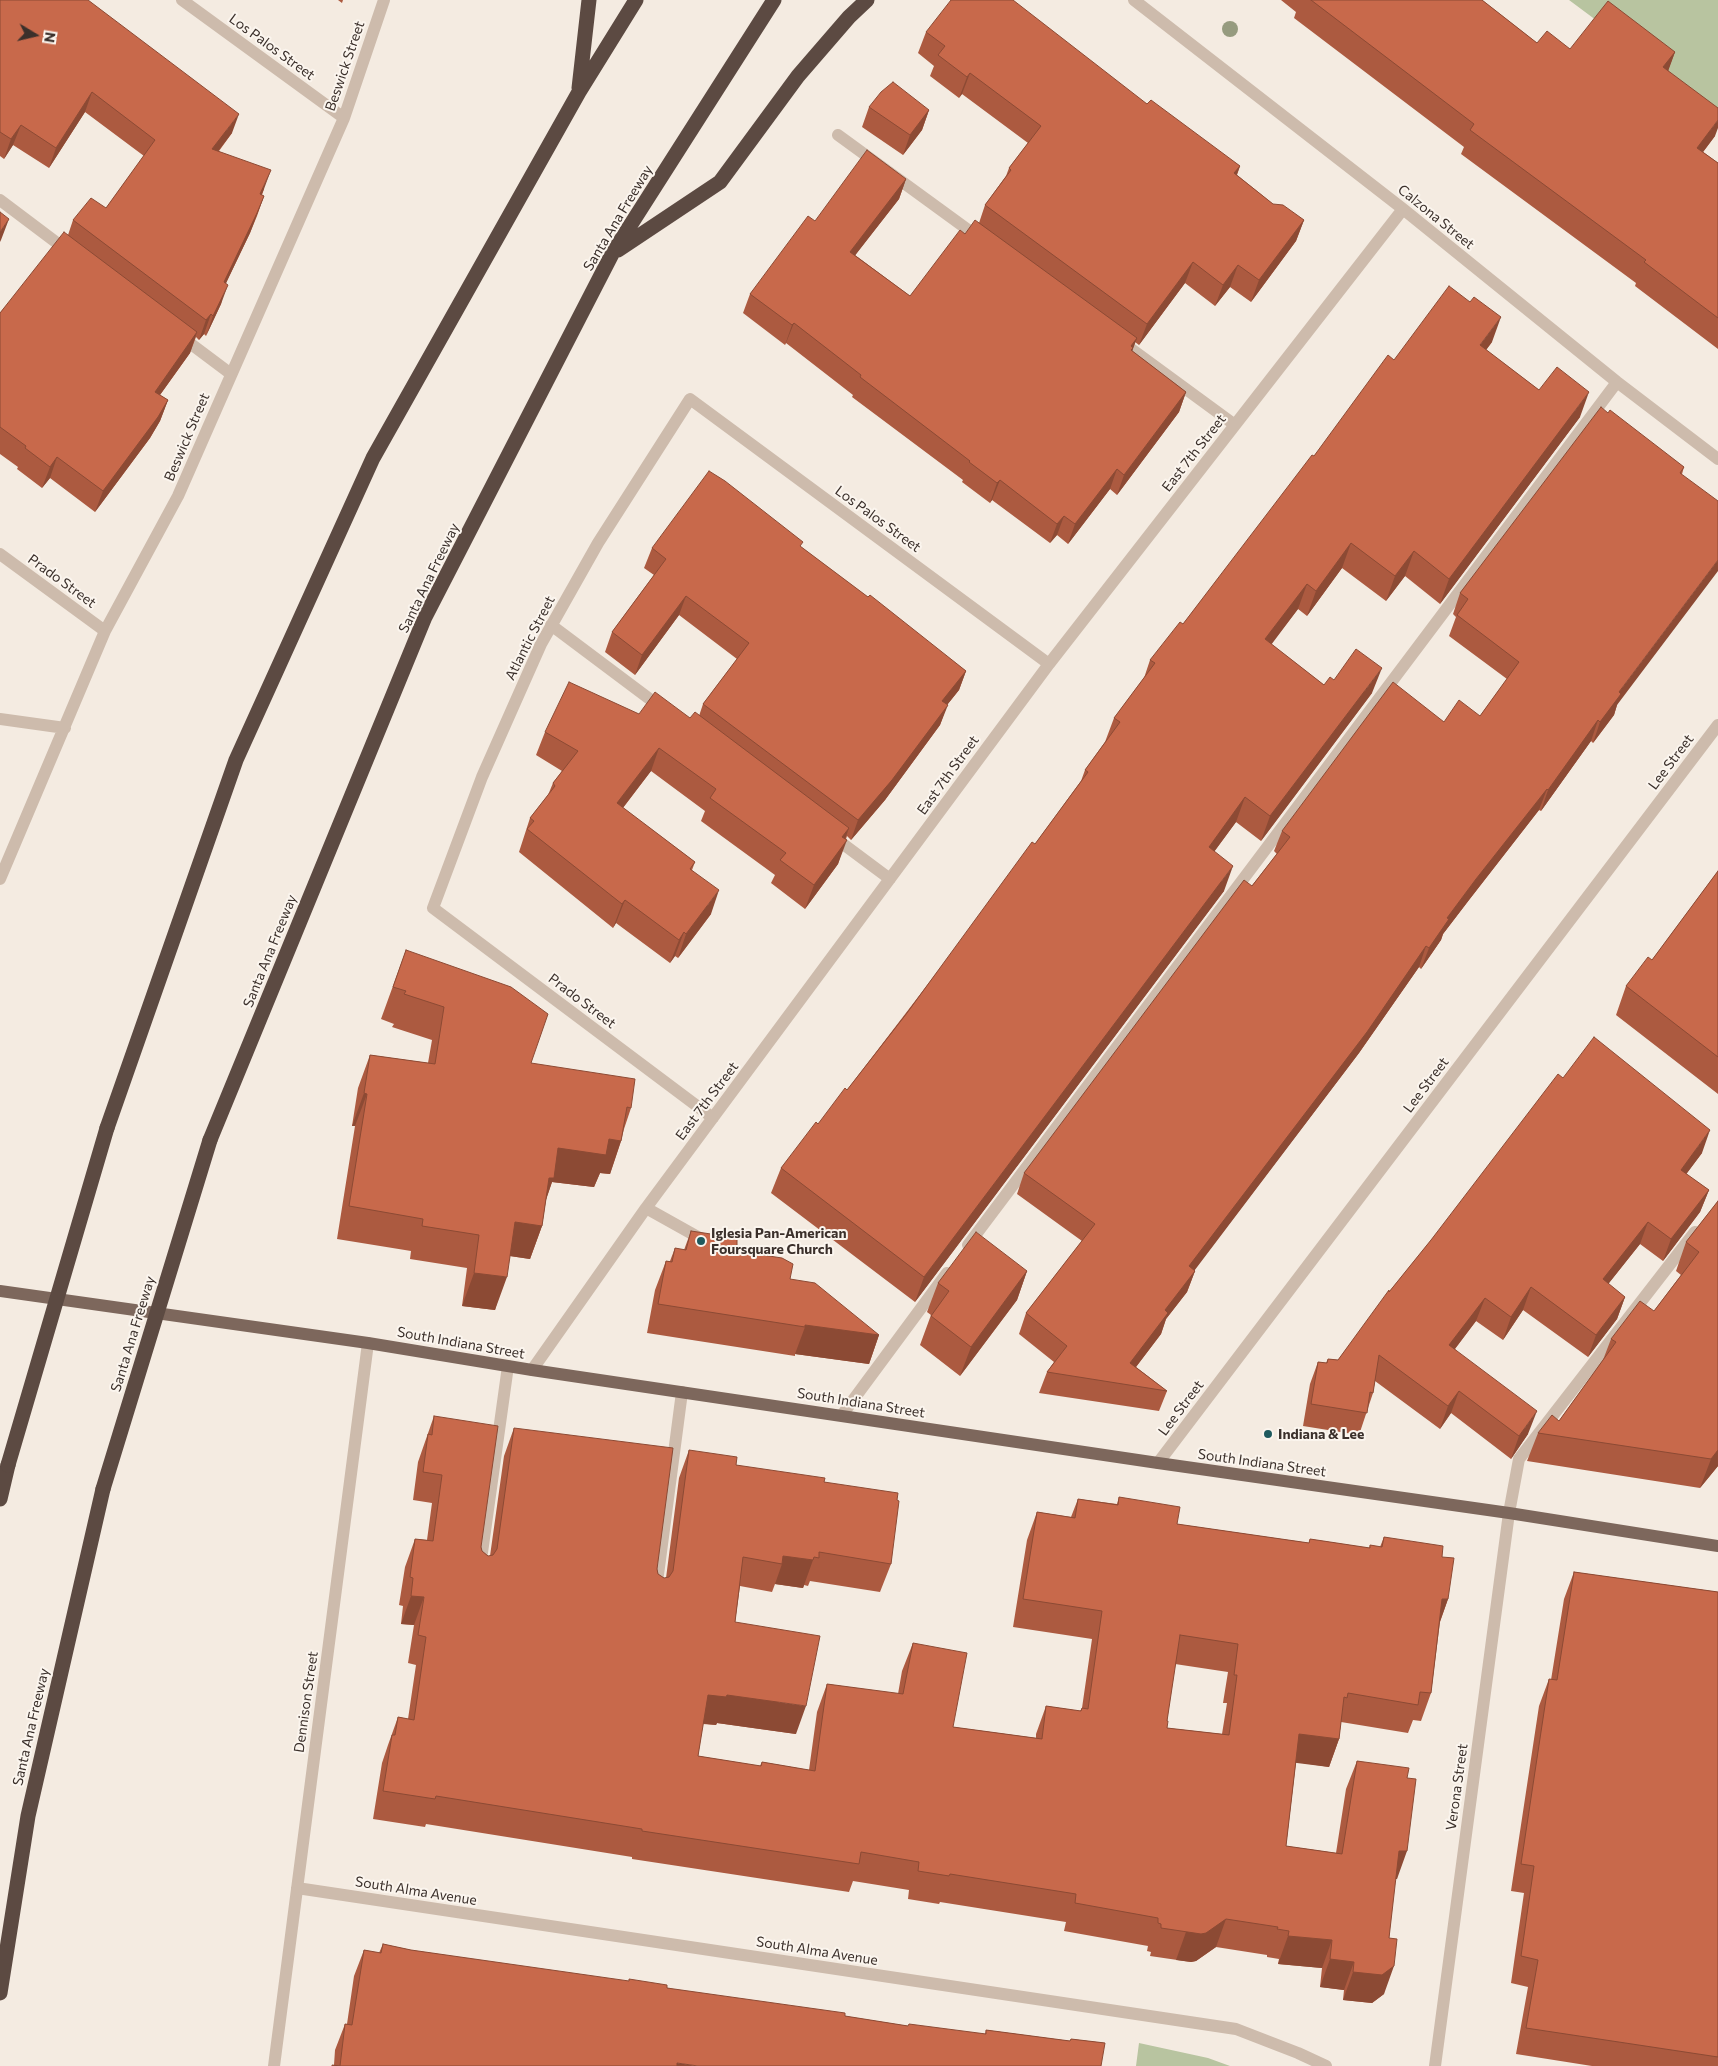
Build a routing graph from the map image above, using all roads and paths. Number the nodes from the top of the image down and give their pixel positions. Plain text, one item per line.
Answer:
1 (182, 0) edge
2 (384, 0) edge
3 (589, 0) edge
4 (636, 0) edge
5 (774, 0) edge
6 (867, 0) edge
7 (1134, 0) edge
8 (579, 92) junction
9 (344, 118) junction
10 (838, 136) dead end
11 (0, 200) edge
12 (1403, 209) junction
13 (989, 246) edge
14 (612, 254) junction
15 (80, 260) edge
16 (167, 326) edge
17 (1108, 332) edge
18 (231, 374) junction
19 (1617, 382) junction
20 (690, 399) joint
21 (1235, 425) junction
22 (1718, 459) edge
23 (0, 554) edge
24 (552, 625) junction
25 (105, 632) junction
26 (1049, 664) junction
27 (670, 714) edge
28 (0, 718) edge
29 (1718, 725) edge
30 (66, 728) junction
31 (819, 826) edge
32 (0, 878) edge
33 (890, 879) junction
34 (433, 908) joint
35 (713, 1118) junction
36 (646, 1208) junction
37 (1706, 1218) edge
38 (716, 1247) edge
39 (0, 1291) edge
40 (368, 1342) junction
41 (508, 1366) junction
42 (532, 1370) junction
43 (682, 1392) junction
44 (842, 1416) junction
45 (1158, 1464) junction
46 (0, 1499) edge
47 (1509, 1512) junction
48 (1718, 1546) edge
49 (479, 1576) edge
50 (655, 1598) edge
51 (297, 1888) junction
52 (0, 1993) edge
53 (274, 2066) edge
54 (1326, 2066) edge
55 (1435, 2066) edge

1 - 9 street, Los Palos Street
2 - 9 street, Beswick Street
3 - 8 highway
4 - 8 highway
5 - 14 highway, Santa Ana Freeway
6 - 14 highway
7 - 12 street, Calzona Street
8 - 46 highway, bridge
9 - 18 street, Beswick Street
10 - 13 street
11 - 15 street
12 - 19 street, Calzona Street
12 - 21 street, East 7th Street
14 - 52 highway, Santa Ana Freeway, bridge
16 - 18 street
17 - 21 street
18 - 25 street, Beswick Street
19 - 22 street, Calzona Street
19 - 44 street
20 - 24 street, Atlantic Street
20 - 26 street, Los Palos Street
21 - 26 street, East 7th Street
23 - 25 street, Prado Street
24 - 27 street
24 - 34 street, Atlantic Street
25 - 30 street, Beswick Street
26 - 33 street, East 7th Street
28 - 30 street
29 - 45 street, Lee Street
30 - 32 street, Beswick Street
31 - 33 street
33 - 35 street, East 7th Street
34 - 35 street, Prado Street
35 - 36 street, East 7th Street
36 - 38 street
36 - 42 street, East 7th Street
37 - 47 street, Verona Street
39 - 40 main road, South Indiana Street
40 - 41 main road, South Indiana Street
40 - 51 street, Dennison Street
41 - 42 main road, South Indiana Street
41 - 49 street
42 - 43 main road, South Indiana Street
43 - 44 main road, South Indiana Street
43 - 50 street
44 - 45 main road, South Indiana Street
45 - 47 main road, South Indiana Street
47 - 48 main road, South Indiana Street
47 - 55 street, Verona Street
51 - 53 street, Dennison Street
51 - 54 street, South Alma Avenue

